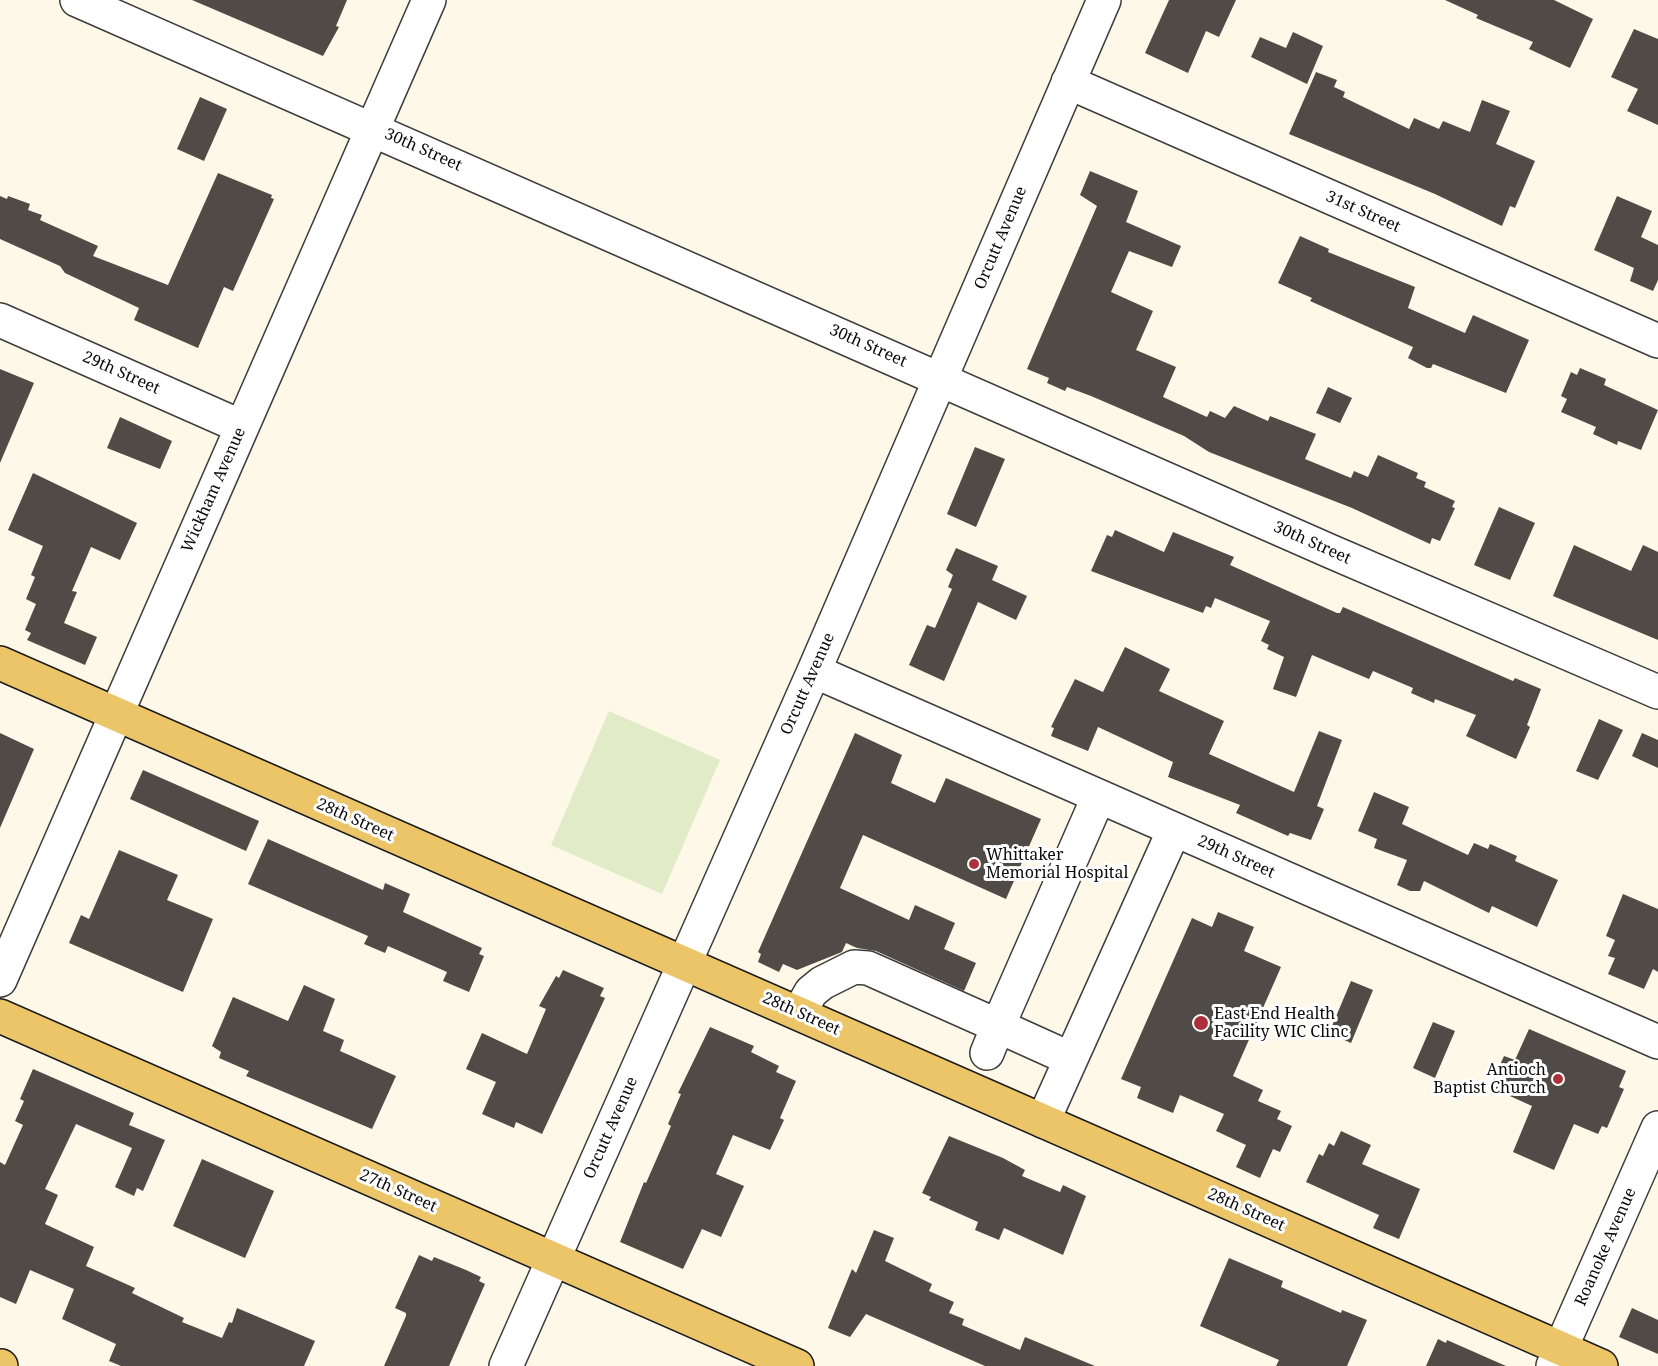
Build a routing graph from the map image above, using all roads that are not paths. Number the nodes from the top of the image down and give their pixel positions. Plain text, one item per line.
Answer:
1 (77, 0) edge
2 (429, 0) edge
3 (1104, 0) edge
4 (1068, 82) junction
5 (374, 129) junction
6 (0, 320) edge
7 (1658, 341) edge
8 (940, 378) junction
9 (242, 426) junction
10 (0, 663) edge
11 (814, 671) junction
12 (1658, 692) edge
13 (115, 714) junction
14 (1098, 798) junction
15 (1174, 830) junction
16 (684, 963) junction
17 (0, 980) edge
18 (799, 1013) junction
19 (0, 1016) edge
20 (993, 1040) junction
21 (1658, 1042) edge
22 (1071, 1059) junction
23 (1043, 1120) junction
24 (1658, 1128) edge
25 (553, 1259) junction
26 (1557, 1357) edge
27 (507, 1366) edge
28 (796, 1366) edge
29 (1601, 1366) edge

1 - 5 street, 30th Street
2 - 5 street, Wickham Avenue
3 - 4 street, Orcutt Avenue
4 - 7 street, 31st Street
4 - 8 street, Orcutt Avenue
5 - 8 street, 30th Street
5 - 9 street, Wickham Avenue
6 - 9 street, 29th Street
8 - 11 street, Orcutt Avenue
8 - 12 street, 30th Street
9 - 13 street, Wickham Avenue
10 - 13 main road, 28th Street
11 - 14 street, 29th Street
11 - 16 street, Orcutt Avenue
13 - 16 main road, 28th Street
13 - 17 street, Wickham Avenue
14 - 15 street, 29th Street
14 - 20 street
15 - 21 street, 29th Street
15 - 22 street
16 - 18 main road, 28th Street
16 - 25 street, Orcutt Avenue
18 - 20 street
18 - 23 main road, 28th Street
19 - 25 main road, 27th Street
20 - 22 street
22 - 23 street
23 - 26 main road, 28th Street
24 - 26 street, Roanoke Avenue
25 - 27 street, Orcutt Avenue
25 - 28 main road, 27th Street
26 - 29 main road, 28th Street

